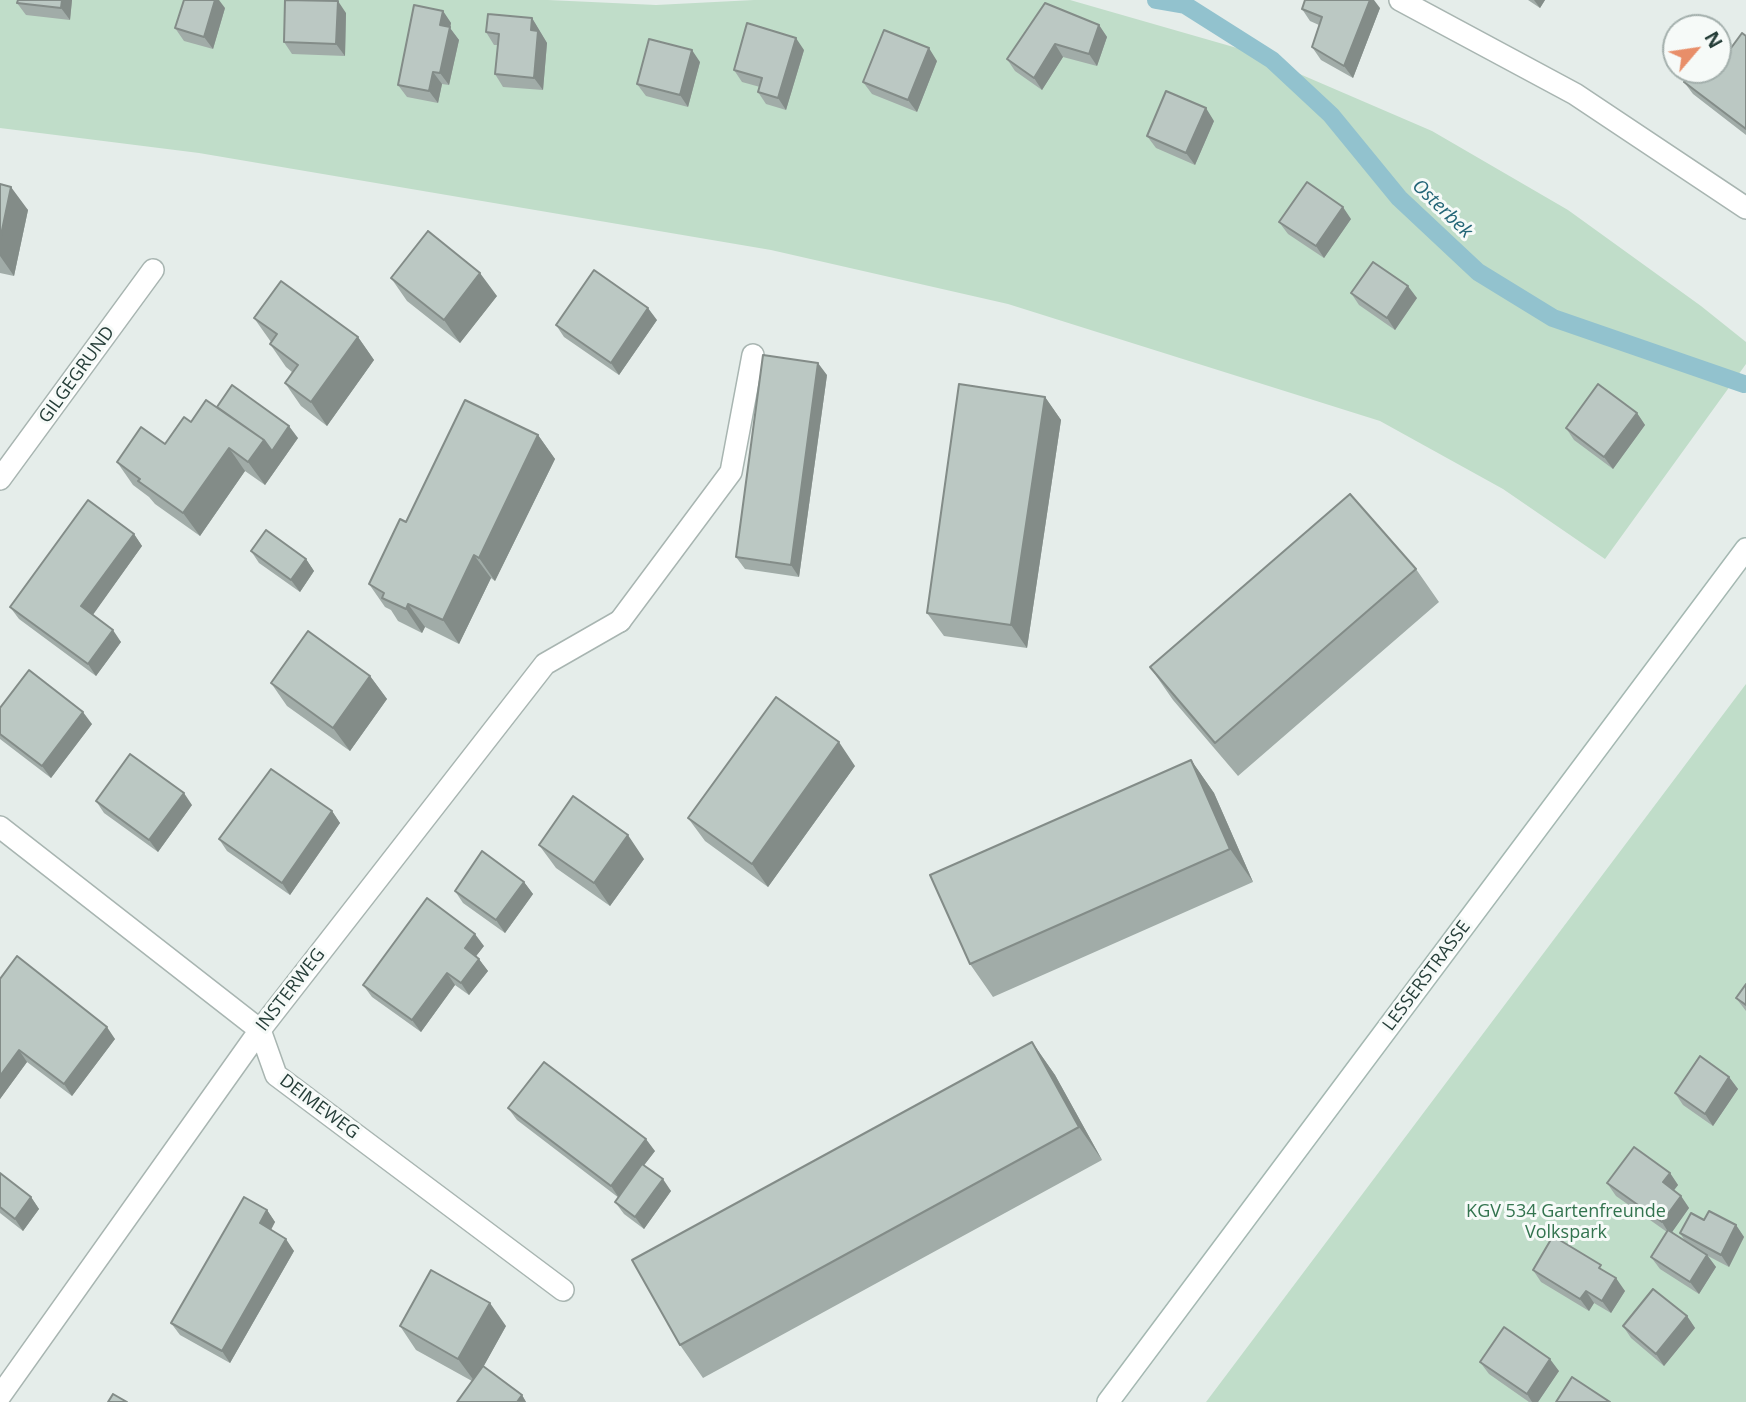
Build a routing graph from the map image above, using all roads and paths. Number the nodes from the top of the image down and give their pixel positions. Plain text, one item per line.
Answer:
1 (1400, 0) edge
2 (1746, 208) edge
3 (153, 270) dead end
4 (753, 355) dead end
5 (0, 479) edge
6 (1746, 550) edge
7 (0, 827) edge
8 (260, 1030) junction
9 (563, 1290) dead end
10 (0, 1396) edge
11 (1108, 1402) edge

1 - 2 street
3 - 5 street, GILGEGRUND
4 - 8 street, INSTERWEG
6 - 11 street, LESSERSTRASSE
7 - 8 street
8 - 9 street, DEIMEWEG
8 - 10 street, INSTERWEG

